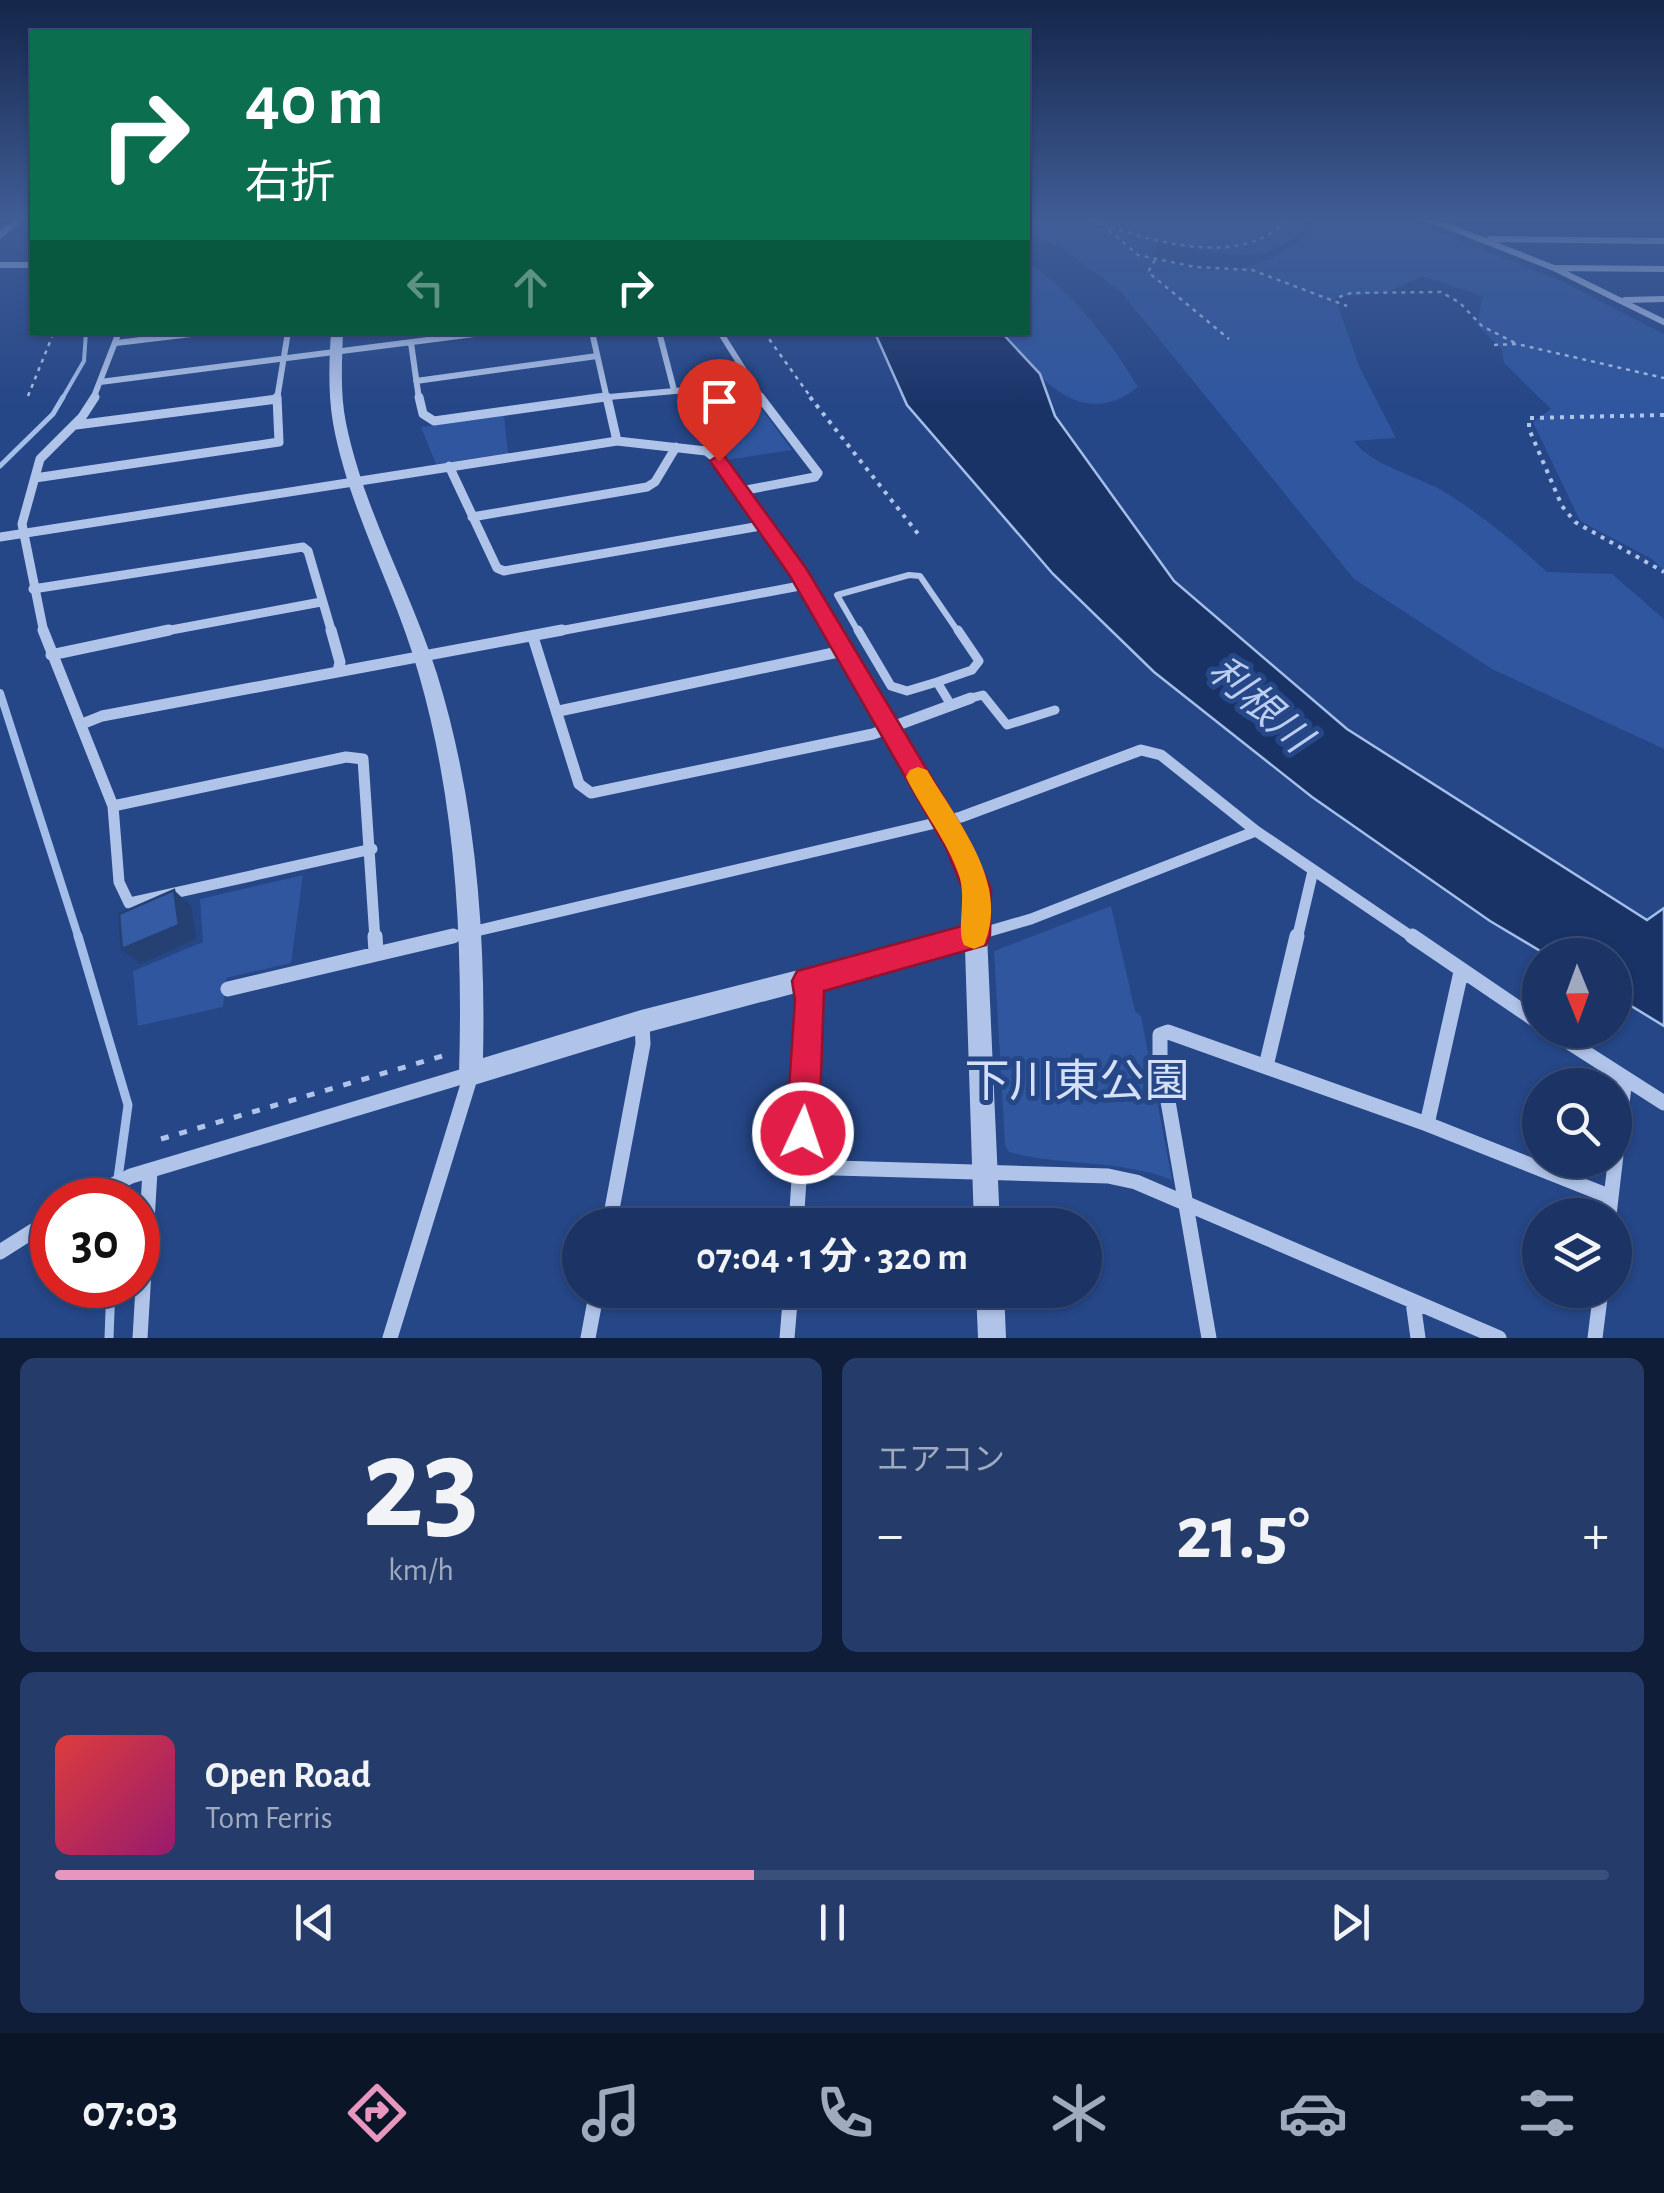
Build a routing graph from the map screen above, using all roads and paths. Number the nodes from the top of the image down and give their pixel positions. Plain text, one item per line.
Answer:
1 (1160, 281) edge
2 (1282, 281) edge
3 (1583, 281) edge
4 (1339, 297) dead end
5 (1664, 299) edge
6 (1624, 300) junction
7 (1347, 306) dead end
8 (1664, 322) edge
9 (53, 335) edge
10 (163, 335) edge
11 (287, 335) edge
12 (337, 335) edge
13 (469, 335) edge
14 (593, 335) edge
15 (660, 335) edge
16 (722, 335) edge
17 (766, 335) edge
18 (118, 338) edge
19 (1230, 339) dead end
20 (412, 343) junction
21 (1517, 344) junction
22 (1494, 345) dead end
23 (334, 353) junction
24 (597, 356) junction
25 (282, 360) junction
26 (1664, 378) edge
27 (416, 381) junction
28 (100, 382) junction
29 (751, 384) junction
30 (674, 390) junction
31 (28, 396) dead end
32 (605, 396) junction
33 (277, 399) junction
34 (1664, 415) edge
35 (76, 425) junction
36 (617, 440) junction
37 (676, 447) junction
38 (449, 466) junction
39 (35, 478) junction
40 (354, 480) junction
41 (741, 492) junction
42 (472, 517) junction
43 (766, 526) junction
44 (22, 532) junction
45 (918, 535) dead end
46 (0, 537) edge
47 (1664, 572) edge
48 (805, 584) junction
49 (33, 590) junction
50 (320, 602) junction
51 (532, 637) junction
52 (843, 650) junction
53 (52, 655) junction
54 (422, 656) junction
55 (338, 671) junction
56 (937, 682) junction
57 (971, 698) joint
58 (951, 705) junction
59 (1055, 710) dead end
60 (558, 711) junction
61 (82, 724) junction
62 (890, 728) junction
63 (112, 806) junction
64 (943, 821) junction
65 (1256, 831) junction
66 (372, 849) junction
67 (1313, 871) junction
68 (467, 931) junction
69 (976, 935) junction
70 (376, 952) junction
71 (1461, 972) junction
72 (807, 981) junction
73 (228, 989) dead end
74 (1522, 1011) edge
75 (641, 1022) junction
76 (473, 1040) junction
77 (1578, 1048) edge
78 (1266, 1066) junction
79 (1609, 1068) edge
80 (471, 1074) junction
81 (1632, 1082) edge
82 (1664, 1103) edge
83 (1428, 1124) junction
84 (161, 1138) dead end
85 (801, 1166) junction
86 (150, 1171) junction
87 (984, 1172) junction
88 (127, 1178) edge
89 (1613, 1178) edge
90 (1611, 1198) joint
91 (1187, 1204) junction
92 (612, 1208) edge
93 (797, 1208) edge
94 (986, 1208) edge
95 (30, 1233) edge
96 (0, 1252) edge
97 (1413, 1302) junction
98 (594, 1308) edge
99 (790, 1308) edge
100 (991, 1308) edge
101 (1599, 1308) edge
102 (140, 1338) edge
103 (390, 1338) edge
104 (588, 1338) edge
105 (788, 1338) edge
106 (992, 1338) edge
107 (1209, 1338) edge
108 (1418, 1338) edge
109 (1500, 1338) edge
110 (1595, 1338) edge

1 - 19 path
2 - 7 path
3 - 6 street
4 - 21 path
5 - 6 street
6 - 8 street
9 - 31 path
10 - 18 street
11 - 25 street
12 - 23 street
13 - 20 street
14 - 24 street
15 - 30 street
16 - 29 street
17 - 45 path
18 - 28 street
20 - 23 street
20 - 27 street
21 - 22 path
21 - 26 path
23 - 25 street
23 - 40 street
24 - 27 street
24 - 32 street
25 - 28 street
25 - 33 street
27 - 32 street
28 - 35 street
29 - 30 street
29 - 41 street
30 - 32 street
32 - 36 street
33 - 35 street
33 - 39 street
34 - 47 path
35 - 39 street
36 - 37 street
36 - 38 street
37 - 41 street
37 - 42 street
38 - 40 street
38 - 42 street
39 - 44 street
40 - 44 street
40 - 54 street
41 - 43 street
42 - 43 street
43 - 48 street
44 - 46 street
44 - 49 street
48 - 51 street
48 - 52 street
49 - 50 street
49 - 53 street
50 - 53 street
50 - 55 street
51 - 54 street
51 - 60 street
52 - 60 street
52 - 62 street
53 - 61 street
54 - 55 street
54 - 68 street
55 - 61 street
56 - 56 lane
56 - 58 lane
57 - 58 street
57 - 59 lane
58 - 62 street
60 - 62 street
61 - 63 street
62 - 64 street
63 - 66 street
63 - 66 street
64 - 65 street
64 - 68 street
64 - 69 street
65 - 67 street
65 - 69 street
66 - 70 street
67 - 71 street
67 - 78 street
68 - 70 street
68 - 76 street
69 - 72 street
69 - 87 street
70 - 73 street
71 - 74 street
71 - 83 street
72 - 75 street
72 - 85 street
75 - 80 street
75 - 92 street
76 - 80 street
76 - 84 path
77 - 79 street
78 - 83 street
78 - 91 street
80 - 86 street
80 - 103 street
81 - 82 street
83 - 90 street
85 - 87 street
85 - 93 street
86 - 88 street
86 - 102 street
87 - 91 street
87 - 94 street
89 - 90 street
91 - 97 street
91 - 107 street
95 - 96 street
97 - 108 street
97 - 109 street
98 - 104 street
99 - 105 street
100 - 106 street
101 - 110 street

